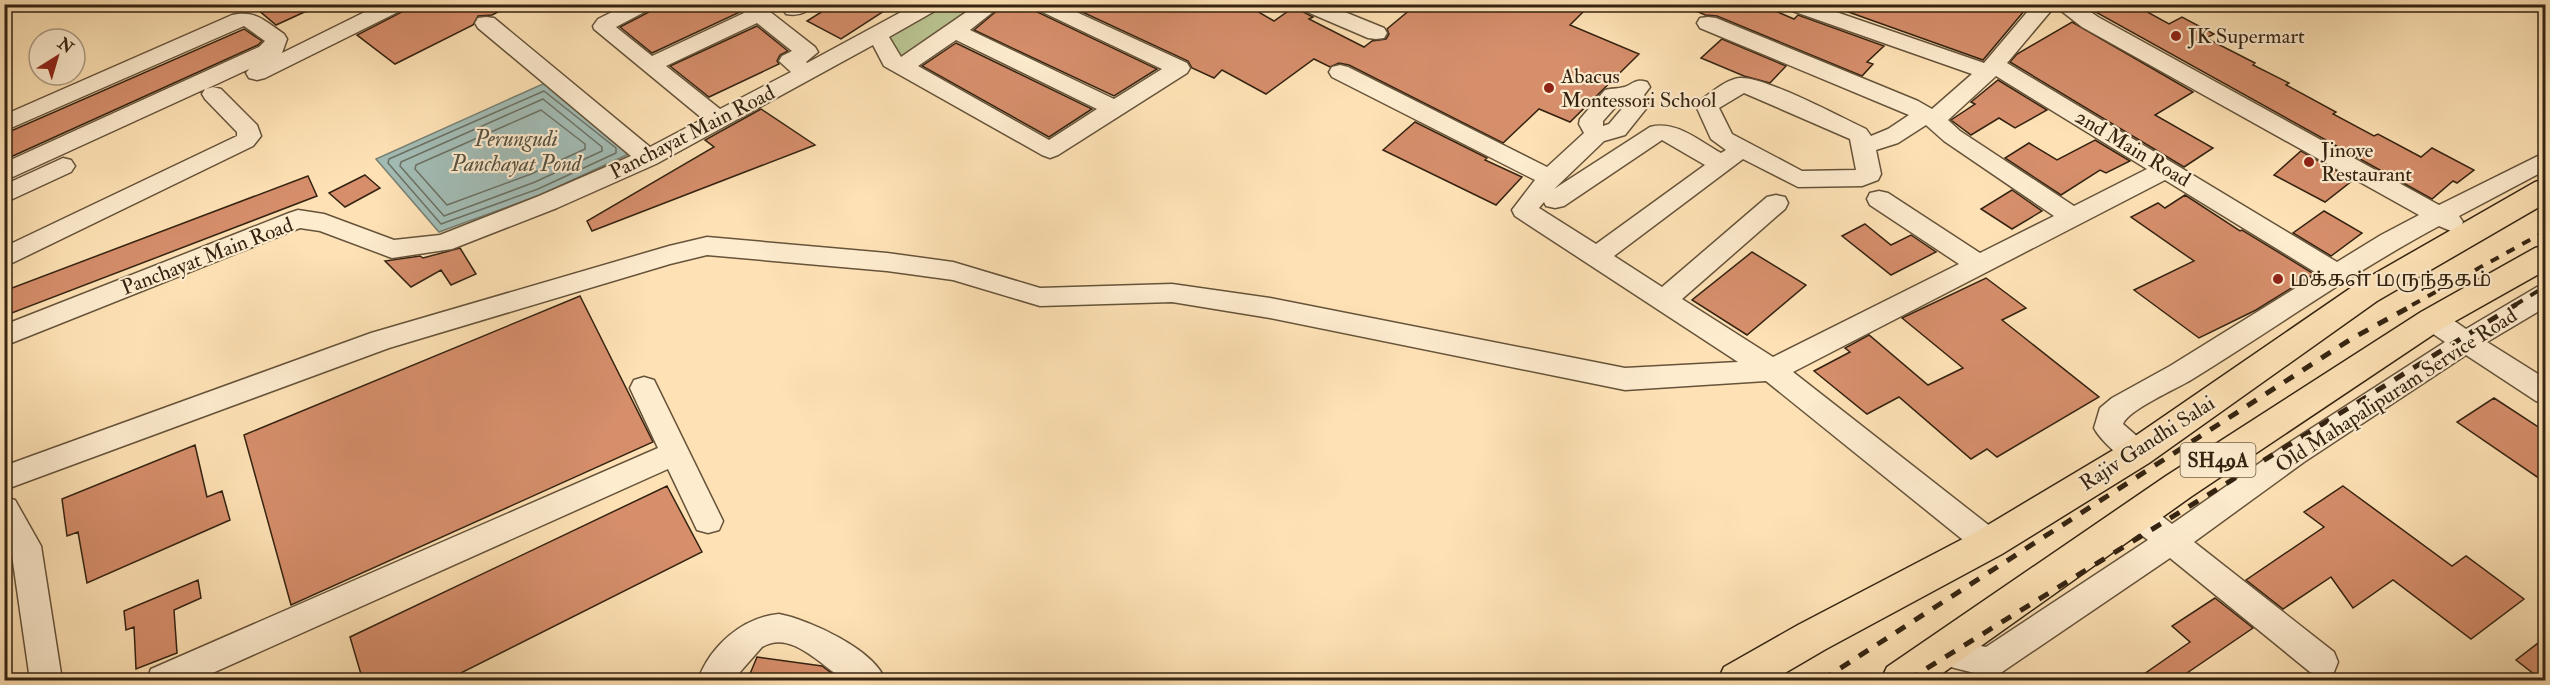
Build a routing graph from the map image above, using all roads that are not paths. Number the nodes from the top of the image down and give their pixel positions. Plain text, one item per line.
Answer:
1 (399, 4) edge
2 (645, 4) edge
3 (993, 4) edge
4 (1041, 4) edge
5 (1305, 4) edge
6 (1791, 4) edge
7 (2046, 4) edge
8 (2064, 4) edge
9 (915, 8) edge
10 (752, 9) edge
11 (1708, 22) dead end
12 (486, 23) dead end
13 (955, 31) junction
14 (1376, 33) dead end
15 (873, 36) junction
16 (651, 65) junction
17 (902, 66) junction
18 (1991, 68) junction
19 (807, 72) junction
20 (1340, 72) dead end
21 (1636, 91) dead end
22 (213, 94) junction
23 (1115, 109) junction
24 (1930, 118) junction
25 (719, 120) junction
26 (4, 124) edge
27 (1863, 145) junction
28 (1742, 150) junction
29 (648, 158) junction
30 (2546, 160) edge
31 (1722, 165) junction
32 (2167, 169) junction
33 (4, 173) edge
34 (1553, 189) junction
35 (2546, 189) edge
36 (4, 195) edge
37 (1879, 200) dead end
38 (1776, 203) dead end
39 (2439, 215) junction
40 (2072, 216) junction
41 (2470, 233) junction
42 (1597, 256) junction
43 (2546, 256) edge
44 (4, 258) edge
45 (1980, 265) junction
46 (2339, 275) junction
47 (2546, 294) edge
48 (1665, 299) junction
49 (2432, 320) junction
50 (4, 336) edge
51 (2465, 342) junction
52 (1772, 369) junction
53 (644, 388) dead end
54 (2546, 393) edge
55 (675, 453) junction
56 (2137, 453) junction
57 (4, 478) edge
58 (4, 508) edge
59 (2139, 515) junction
60 (708, 521) dead end
61 (2171, 540) junction
62 (13, 542) edge
63 (1989, 543) junction
64 (1942, 652) junction
65 (2322, 662) dead end
66 (857, 676) edge
67 (46, 681) edge
68 (164, 681) edge
69 (714, 681) edge
70 (1738, 681) edge
71 (1901, 681) edge

1 - 22 street
2 - 16 street
3 - 13 street
4 - 23 street
5 - 14 street
6 - 18 street, 2nd Main Road
7 - 18 street
8 - 39 street
9 - 15 street, Panchayat Main Road
10 - 16 street
10 - 19 street
11 - 24 street
12 - 29 street
13 - 17 street
13 - 23 street
15 - 17 street
15 - 19 street, Panchayat Main Road
16 - 25 street
17 - 23 street
18 - 24 street
18 - 32 street, 2nd Main Road
19 - 25 street, Panchayat Main Road
20 - 34 street
21 - 34 street
22 - 36 street
22 - 44 street
24 - 27 street
24 - 40 street
25 - 29 street, Panchayat Main Road
26 - 33 street
27 - 28 street
27 - 28 street
28 - 31 street
29 - 50 street, Panchayat Main Road
30 - 39 street
31 - 34 street
31 - 42 street
32 - 40 street
32 - 46 street, 2nd Main Road
34 - 42 street
35 - 41 main road, Rajiv Gandhi Salai / SH49A
37 - 45 street
38 - 48 street
39 - 41 street
39 - 46 street
40 - 45 street
41 - 56 main road, Rajiv Gandhi Salai / SH49A
42 - 48 street
43 - 49 main road, SH49A
45 - 52 street
46 - 56 street
47 - 51 street, Old Mahapalipuram Service Road
48 - 52 street
49 - 51 street
49 - 59 main road, SH49A
51 - 54 street
51 - 61 street, Old Mahapalipuram Service Road
52 - 57 street
52 - 63 street
53 - 55 street
55 - 60 street
55 - 68 street
56 - 63 main road, Rajiv Gandhi Salai / SH49A
58 - 62 street
59 - 61 street
59 - 64 main road, SH49A
61 - 64 street, Old Mahapalipuram Service Road
61 - 65 street
62 - 67 street
63 - 70 main road, Rajiv Gandhi Salai / SH49A
64 - 71 main road, SH49A
66 - 69 street

